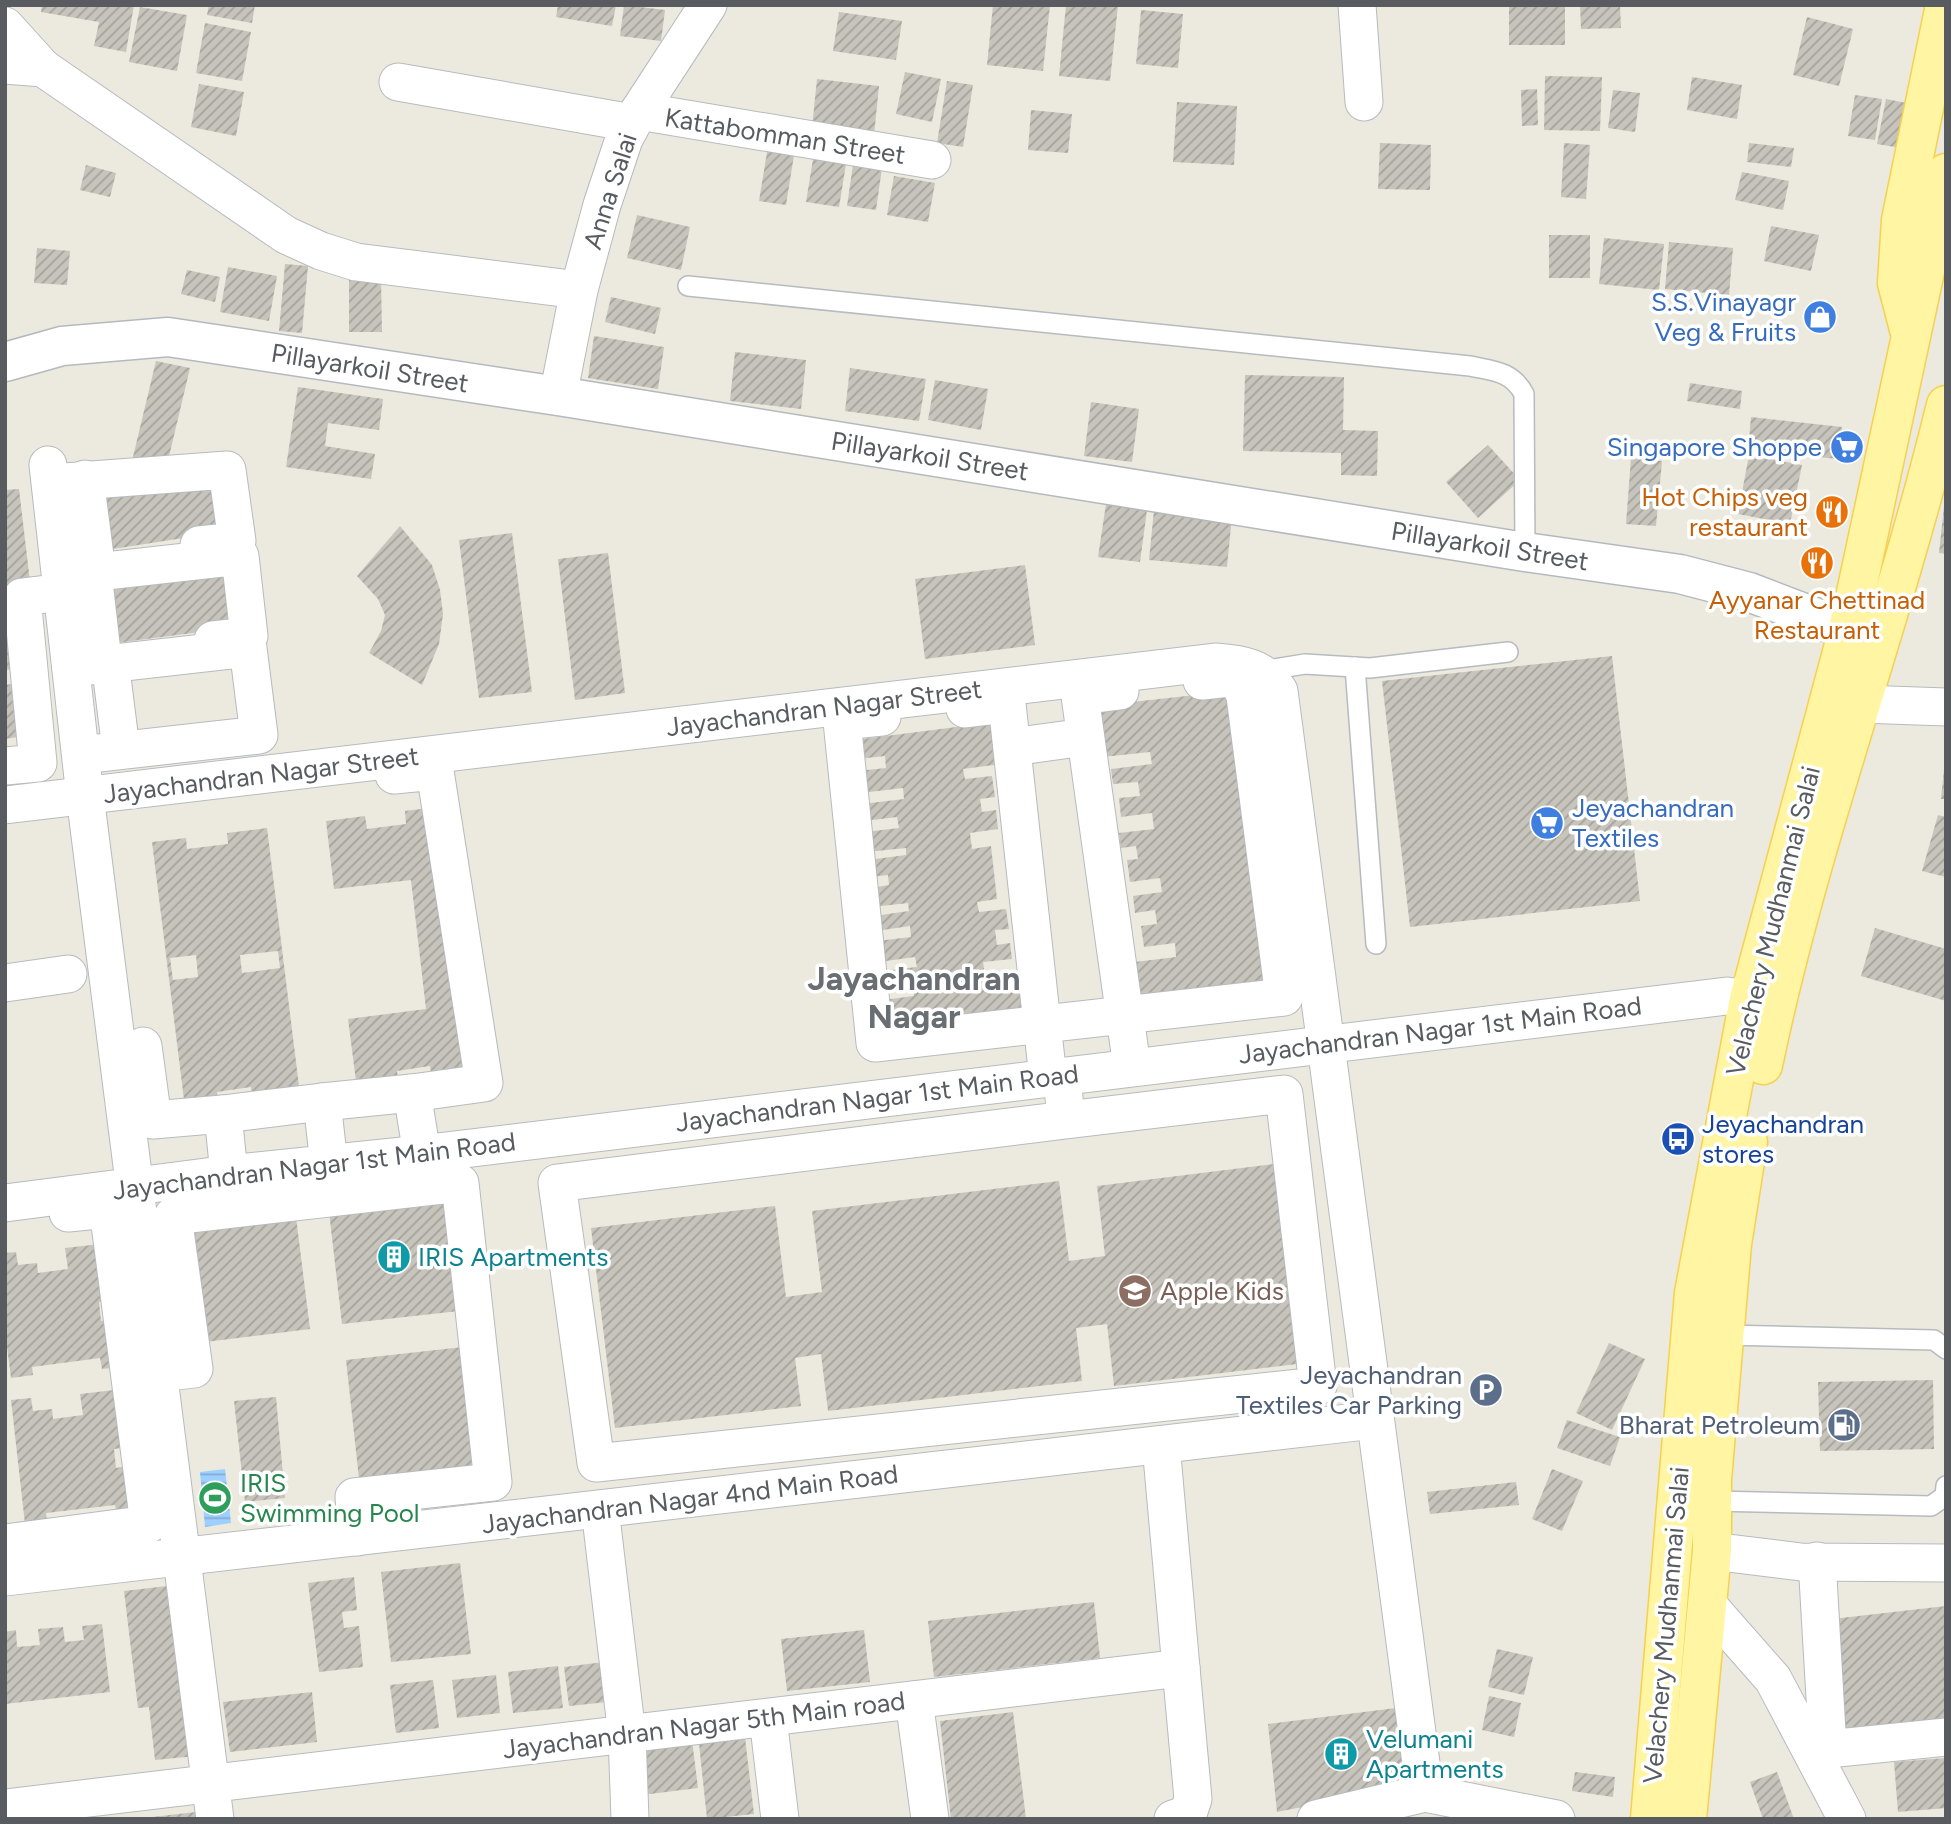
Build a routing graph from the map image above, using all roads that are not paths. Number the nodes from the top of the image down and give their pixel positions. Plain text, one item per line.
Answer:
1 (10, 5) edge
2 (708, 5) edge
3 (1357, 5) edge
4 (1945, 5) edge
5 (6, 27) edge
6 (5, 65) edge
7 (43, 68) junction
8 (398, 82) dead end
9 (1364, 102) dead end
10 (636, 117) junction
11 (932, 160) dead end
12 (1946, 173) edge
13 (688, 286) dead end
14 (579, 290) junction
15 (1911, 338) junction
16 (5, 362) edge
17 (558, 396) junction
18 (1946, 405) edge
19 (1939, 464) edge
20 (1525, 552) junction
21 (74, 571) junction
22 (13, 598) edge
23 (1848, 630) junction
24 (1508, 652) dead end
25 (88, 660) junction
26 (1355, 667) junction
27 (1262, 671) junction
28 (1861, 704) junction
29 (1946, 707) edge
30 (1085, 737) junction
31 (1012, 747) junction
32 (121, 749) junction
33 (81, 755) junction
34 (5, 766) edge
35 (85, 796) junction
36 (5, 805) edge
37 (1376, 944) dead end
38 (68, 974) dead end
39 (5, 983) edge
40 (1749, 999) junction
41 (1124, 1015) junction
42 (1043, 1026) junction
43 (1327, 1044) junction
44 (1132, 1068) junction
45 (1055, 1077) junction
46 (412, 1093) junction
47 (322, 1102) junction
48 (757, 1113) junction
49 (223, 1114) junction
50 (1066, 1120) junction
51 (422, 1154) junction
52 (764, 1158) junction
53 (329, 1164) junction
54 (229, 1174) junction
55 (136, 1188) junction
56 (5, 1203) edge
57 (5, 1220) edge
58 (1718, 1243) junction
59 (1724, 1335) junction
60 (1946, 1349) edge
61 (159, 1373) junction
62 (1374, 1420) junction
63 (1161, 1445) junction
64 (1946, 1486) edge
65 (1712, 1501) junction
66 (600, 1509) junction
67 (357, 1537) junction
68 (5, 1543) edge
69 (1712, 1551) junction
70 (182, 1557) junction
71 (1817, 1561) junction
72 (1946, 1563) edge
73 (5, 1577) edge
74 (1707, 1604) junction
75 (1181, 1668) junction
76 (914, 1700) junction
77 (768, 1718) junction
78 (627, 1735) junction
79 (1946, 1737) edge
80 (1828, 1749) junction
81 (211, 1783) junction
82 (1425, 1793) junction
83 (5, 1808) edge
84 (58, 1810) edge
85 (215, 1819) edge
86 (630, 1819) edge
87 (780, 1819) edge
88 (930, 1819) edge
89 (1173, 1819) edge
90 (1316, 1819) edge
91 (1556, 1819) edge
92 (1650, 1819) edge
93 (1687, 1819) edge
94 (1847, 1819) edge
95 (1874, 1819) edge

1 - 5 street
2 - 10 street, Anna Salai
3 - 9 street
4 - 15 main road
5 - 7 street
6 - 7 street
7 - 14 street
8 - 10 street, Kattabomman Street
10 - 11 street, Kattabomman Street
10 - 14 street, Anna Salai
12 - 15 main road, Velachery Mudhanmai Salai
13 - 20 lane
14 - 17 street, Anna Salai
15 - 23 main road, Velachery Mudhanmai Salai
16 - 17 street, Pillayarkoil Street
17 - 20 street, Pillayarkoil Street
18 - 19 main road, Velachery Mudhanmai Salai
19 - 28 main road, Velachery Mudhanmai Salai
20 - 23 street, Pillayarkoil Street
21 - 21 street
21 - 22 street
21 - 25 street
21 - 25 street
22 - 34 street
23 - 40 main road, Velachery Mudhanmai Salai
24 - 26 lane
25 - 32 street
25 - 32 street
25 - 33 street
26 - 27 lane
26 - 37 lane
27 - 35 street, Jayachandran Nagar Street
27 - 43 street
28 - 29 street
28 - 58 main road, Velachery Mudhanmai Salai
30 - 31 street
30 - 41 street
30 - 41 street
31 - 42 street
31 - 42 street
32 - 33 street
33 - 35 street
35 - 36 street, Jayachandran Nagar Street
35 - 55 street
38 - 39 street
40 - 43 street, Jayachandran Nagar 1st Main Road
40 - 58 main road, Velachery Mudhanmai Salai
41 - 42 street
41 - 44 street
42 - 45 street
43 - 44 street, Jayachandran Nagar 1st Main Road
43 - 62 street
44 - 45 street, Jayachandran Nagar 1st Main Road
45 - 48 street, Jayachandran Nagar 1st Main Road
45 - 50 street
46 - 47 street
46 - 49 street
46 - 51 street
47 - 49 street
47 - 53 street
48 - 51 street, Jayachandran Nagar 1st Main Road
48 - 52 street
49 - 54 street
50 - 52 street
50 - 52 street
51 - 53 street, Jayachandran Nagar 1st Main Road
53 - 54 street, Jayachandran Nagar 1st Main Road
54 - 55 street, Jayachandran Nagar 1st Main Road
55 - 56 street, Jayachandran Nagar 1st Main Road
55 - 61 street
57 - 68 street
58 - 59 main road, Velachery Mudhanmai Salai
58 - 92 main road, Velachery Mudhanmai Salai
59 - 60 lane
59 - 65 main road, Velachery Mudhanmai Salai
61 - 67 street
61 - 70 street
62 - 63 street, Jayachandran Nagar 4nd Main Road
62 - 82 street
63 - 66 street, Jayachandran Nagar 4nd Main Road
63 - 75 street
64 - 65 lane
65 - 69 main road, Velachery Mudhanmai Salai
66 - 67 street, Jayachandran Nagar 4nd Main Road
66 - 78 street
67 - 70 street, Jayachandran Nagar 4nd Main Road
69 - 71 street
69 - 74 main road, Velachery Mudhanmai Salai
70 - 73 street, Jayachandran Nagar 4nd Main Road
70 - 81 street
71 - 72 street
71 - 80 street
74 - 93 main road, Velachery Mudhanmai Salai
74 - 94 street
75 - 76 street, Jayachandran Nagar 5th Main road
75 - 89 street
76 - 77 street, Jayachandran Nagar 5th Main road
76 - 88 street
77 - 78 street, Jayachandran Nagar 5th Main road
77 - 87 street
78 - 81 street, Jayachandran Nagar 5th Main road
78 - 86 street
79 - 80 street
80 - 95 street
81 - 84 street, Jayachandran Nagar 5th Main road
81 - 85 street
82 - 90 street
82 - 91 street
83 - 84 street, Jayachandran Nagar 5th Main road

